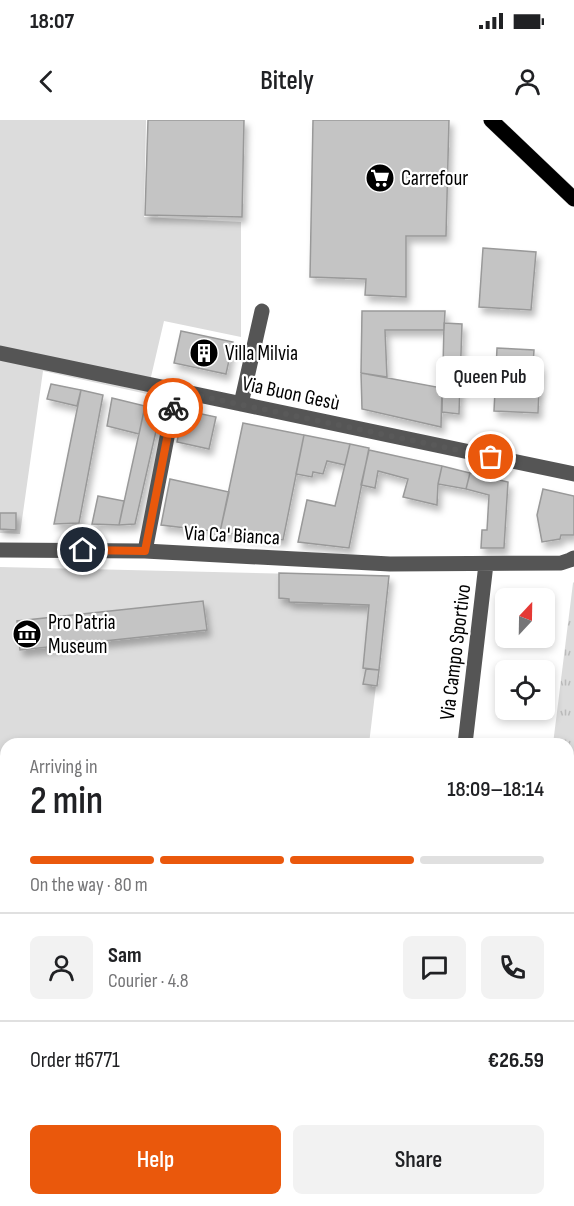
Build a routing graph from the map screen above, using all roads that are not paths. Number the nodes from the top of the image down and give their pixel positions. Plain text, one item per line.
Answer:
1 (497, 122) edge
2 (574, 199) edge
3 (262, 311) dead end
4 (0, 353) edge
5 (176, 391) junction
6 (241, 404) junction
7 (574, 474) edge
8 (0, 549) edge
9 (145, 551) junction
10 (574, 558) edge
11 (390, 564) joint
12 (486, 564) junction
13 (466, 738) edge

1 - 2 main road
3 - 6 street
4 - 5 street, Via Buon Gesù
5 - 6 street, Via Buon Gesù
5 - 9 street
6 - 7 street, Via Buon Gesù
8 - 9 street, Via Ca' Bianca
9 - 11 street, Via Ca' Bianca
10 - 12 street, Via Campo Sportivo
11 - 12 street, Via Campo Sportivo
12 - 13 street, Via Campo Sportivo

